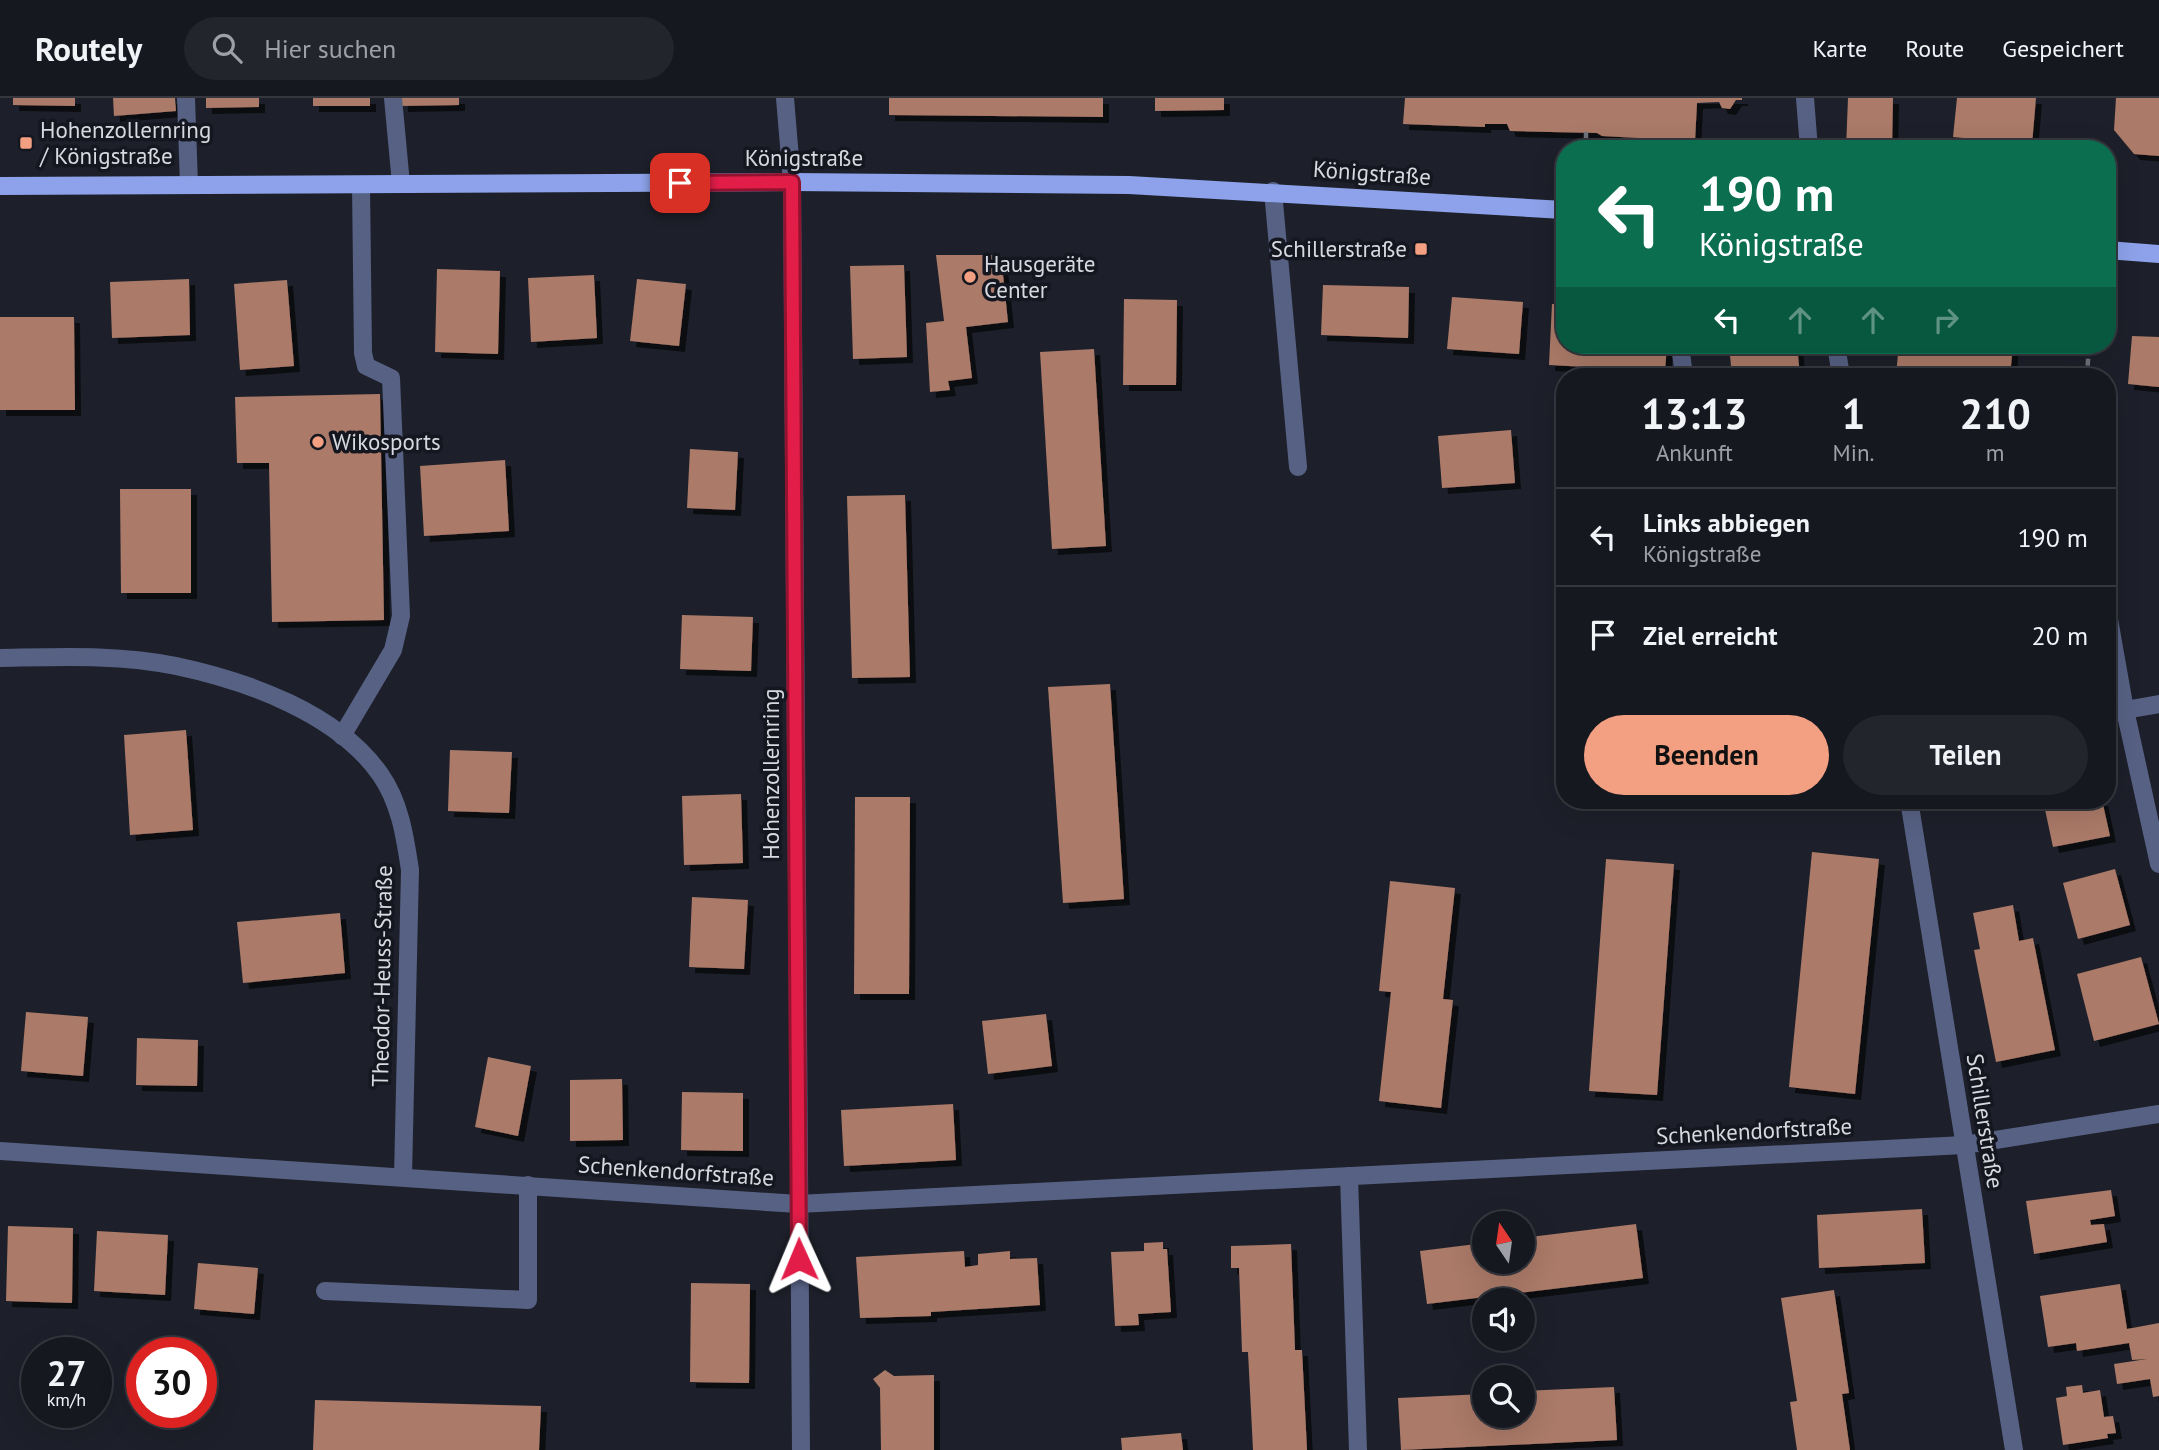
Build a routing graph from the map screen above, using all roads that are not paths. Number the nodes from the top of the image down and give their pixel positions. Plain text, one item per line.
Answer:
1 (186, 98) edge
2 (393, 98) edge
3 (785, 98) edge
4 (1805, 98) edge
5 (1809, 140) edge
6 (792, 182) junction
7 (401, 184) junction
8 (188, 185) junction
9 (361, 185) junction
10 (0, 186) edge
11 (1273, 191) junction
12 (1556, 210) edge
13 (2116, 251) edge
14 (2159, 254) edge
15 (1298, 467) dead end
16 (0, 659) edge
17 (2116, 659) edge
18 (2159, 704) edge
19 (2125, 710) junction
20 (342, 736) junction
21 (1910, 809) edge
22 (2159, 863) edge
23 (2159, 1114) edge
24 (1964, 1145) junction
25 (0, 1152) edge
26 (1349, 1176) junction
27 (403, 1177) junction
28 (528, 1185) junction
29 (798, 1204) junction
30 (325, 1292) dead end
31 (801, 1450) edge
32 (1359, 1450) edge
33 (2014, 1450) edge

1 - 8 street
2 - 7 street
3 - 6 street, Hohenzollernring
4 - 5 street
6 - 7 main road, Königstraße
6 - 11 main road, Königstraße
6 - 29 street, Hohenzollernring
7 - 9 main road, Königstraße
8 - 9 main road, Königstraße
8 - 10 main road, Königstraße
9 - 20 street
11 - 12 main road, Königstraße
11 - 15 street
13 - 14 main road
16 - 20 street, Theodor-Heuss-Straße
17 - 19 street
18 - 19 street
19 - 22 street
20 - 27 street, Theodor-Heuss-Straße
21 - 24 street, Schillerstraße
23 - 24 street, Schenkendorfstraße
24 - 26 street, Schenkendorfstraße
24 - 33 street, Schillerstraße
25 - 27 street, Schenkendorfstraße
26 - 29 street, Schenkendorfstraße
26 - 32 street
27 - 28 street, Schenkendorfstraße
28 - 29 street, Schenkendorfstraße
28 - 30 street
29 - 31 street, Hohenzollernring

